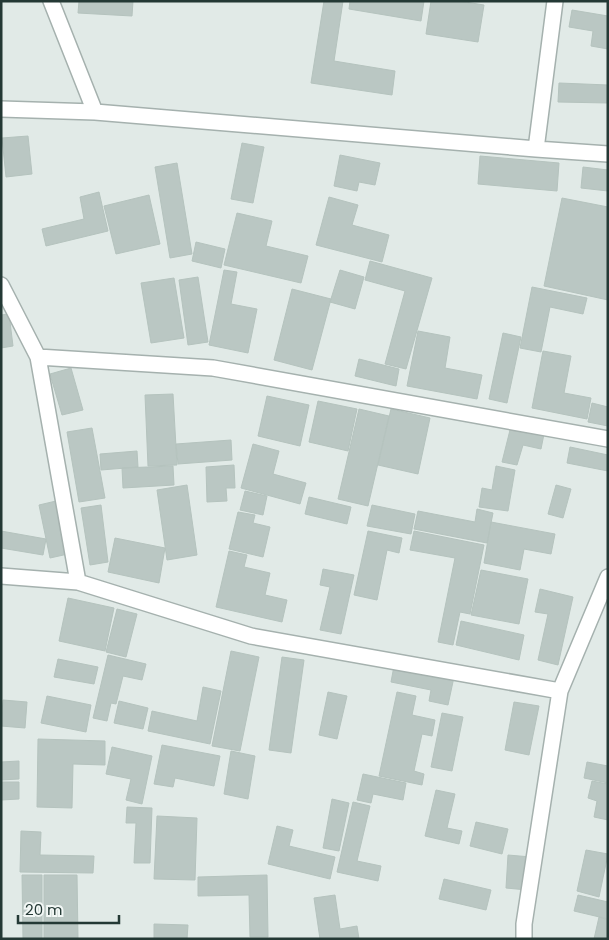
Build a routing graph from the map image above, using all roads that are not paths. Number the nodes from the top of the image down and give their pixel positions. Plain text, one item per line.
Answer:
1 (51, 1) edge
2 (555, 1) edge
3 (1, 109) edge
4 (95, 112) junction
5 (536, 149) junction
6 (608, 154) edge
7 (1, 285) edge
8 (6, 307) edge
9 (38, 357) junction
10 (608, 439) edge
11 (1, 576) edge
12 (608, 577) edge
13 (78, 582) junction
14 (560, 691) junction
15 (524, 939) edge

1 - 4 street
2 - 5 street
3 - 4 street
4 - 5 street
5 - 6 street
7 - 8 street
8 - 9 street
9 - 10 street
9 - 13 street
11 - 13 street
12 - 14 street
13 - 14 street
14 - 15 street

